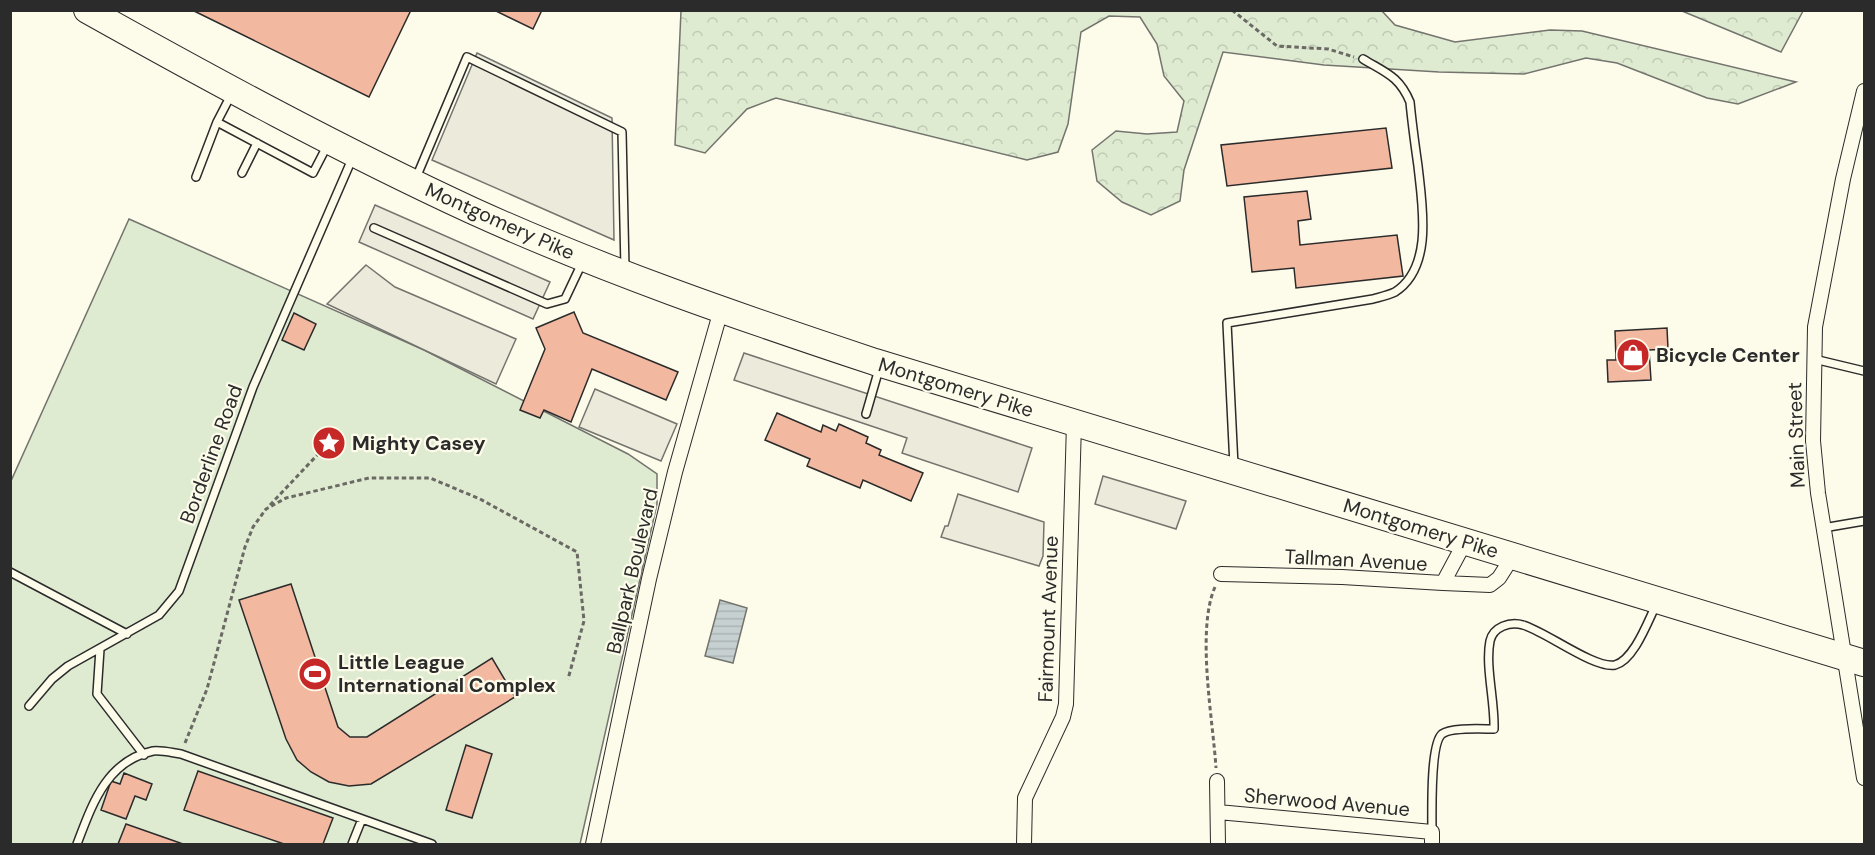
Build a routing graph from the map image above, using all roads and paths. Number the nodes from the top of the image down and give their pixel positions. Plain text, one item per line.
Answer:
1 (87, 10) edge
2 (1232, 10) edge
3 (1364, 59) joint
4 (233, 91) junction
5 (1864, 91) edge
6 (217, 122) junction
7 (1860, 126) edge
8 (330, 141) junction
9 (257, 143) junction
10 (354, 154) junction
11 (243, 173) dead end
12 (196, 177) dead end
13 (413, 183) junction
14 (374, 228) dead end
15 (584, 258) junction
16 (625, 273) junction
17 (722, 310) junction
18 (1814, 359) junction
19 (880, 364) junction
20 (1864, 370) edge
21 (866, 414) dead end
22 (1074, 423) junction
23 (322, 450) dead end
24 (1234, 471) junction
25 (266, 509) junction
26 (1864, 521) edge
27 (1823, 528) junction
28 (1465, 542) junction
29 (1513, 556) junction
30 (10, 572) edge
31 (1221, 574) joint
32 (1443, 583) junction
33 (1658, 600) junction
34 (127, 634) junction
35 (100, 649) junction
36 (1859, 661) edge
37 (568, 679) dead end
38 (29, 706) dead end
39 (181, 754) junction
40 (144, 755) junction
41 (1864, 778) edge
42 (1217, 782) joint
43 (1218, 812) junction
44 (362, 819) junction
45 (1432, 838) edge
46 (77, 844) edge
47 (352, 844) edge
48 (432, 844) edge
49 (593, 844) edge
50 (1024, 844) edge
51 (1218, 844) edge

1 - 4 highway, Montgomery Pike
2 - 3 path
3 - 24 lane
4 - 6 lane
4 - 8 highway, Montgomery Pike
5 - 7 street, Main Street
6 - 9 lane
6 - 12 lane
7 - 18 street, Main Street
8 - 9 lane
8 - 10 highway, Montgomery Pike
9 - 11 lane
10 - 13 highway, Montgomery Pike
10 - 34 lane, Borderline Road
13 - 15 highway, Montgomery Pike
13 - 16 lane
14 - 15 lane
15 - 16 highway, Montgomery Pike
16 - 17 highway, Montgomery Pike
17 - 19 highway, Montgomery Pike
17 - 49 street, Ballpark Boulevard
18 - 20 lane
18 - 27 street, Main Street
19 - 21 lane
19 - 22 highway, Montgomery Pike
22 - 24 highway, Montgomery Pike
22 - 50 street, Fairmount Avenue
23 - 25 path
24 - 28 highway, Montgomery Pike
25 - 37 path
25 - 39 path
26 - 27 lane
27 - 36 street, Main Street
28 - 29 highway, Montgomery Pike
28 - 32 street, Tallman Avenue
29 - 32 street
29 - 33 highway, Montgomery Pike
30 - 34 lane
31 - 32 street, Tallman Avenue
31 - 42 path
33 - 36 highway, Montgomery Pike
33 - 45 lane
34 - 35 lane, Borderline Road
35 - 38 lane, Borderline Road
35 - 40 lane
36 - 41 street, Main Street
39 - 40 lane
39 - 44 lane
40 - 46 lane
42 - 43 street
43 - 45 street, Sherwood Avenue
43 - 51 street
44 - 47 lane
44 - 48 lane

